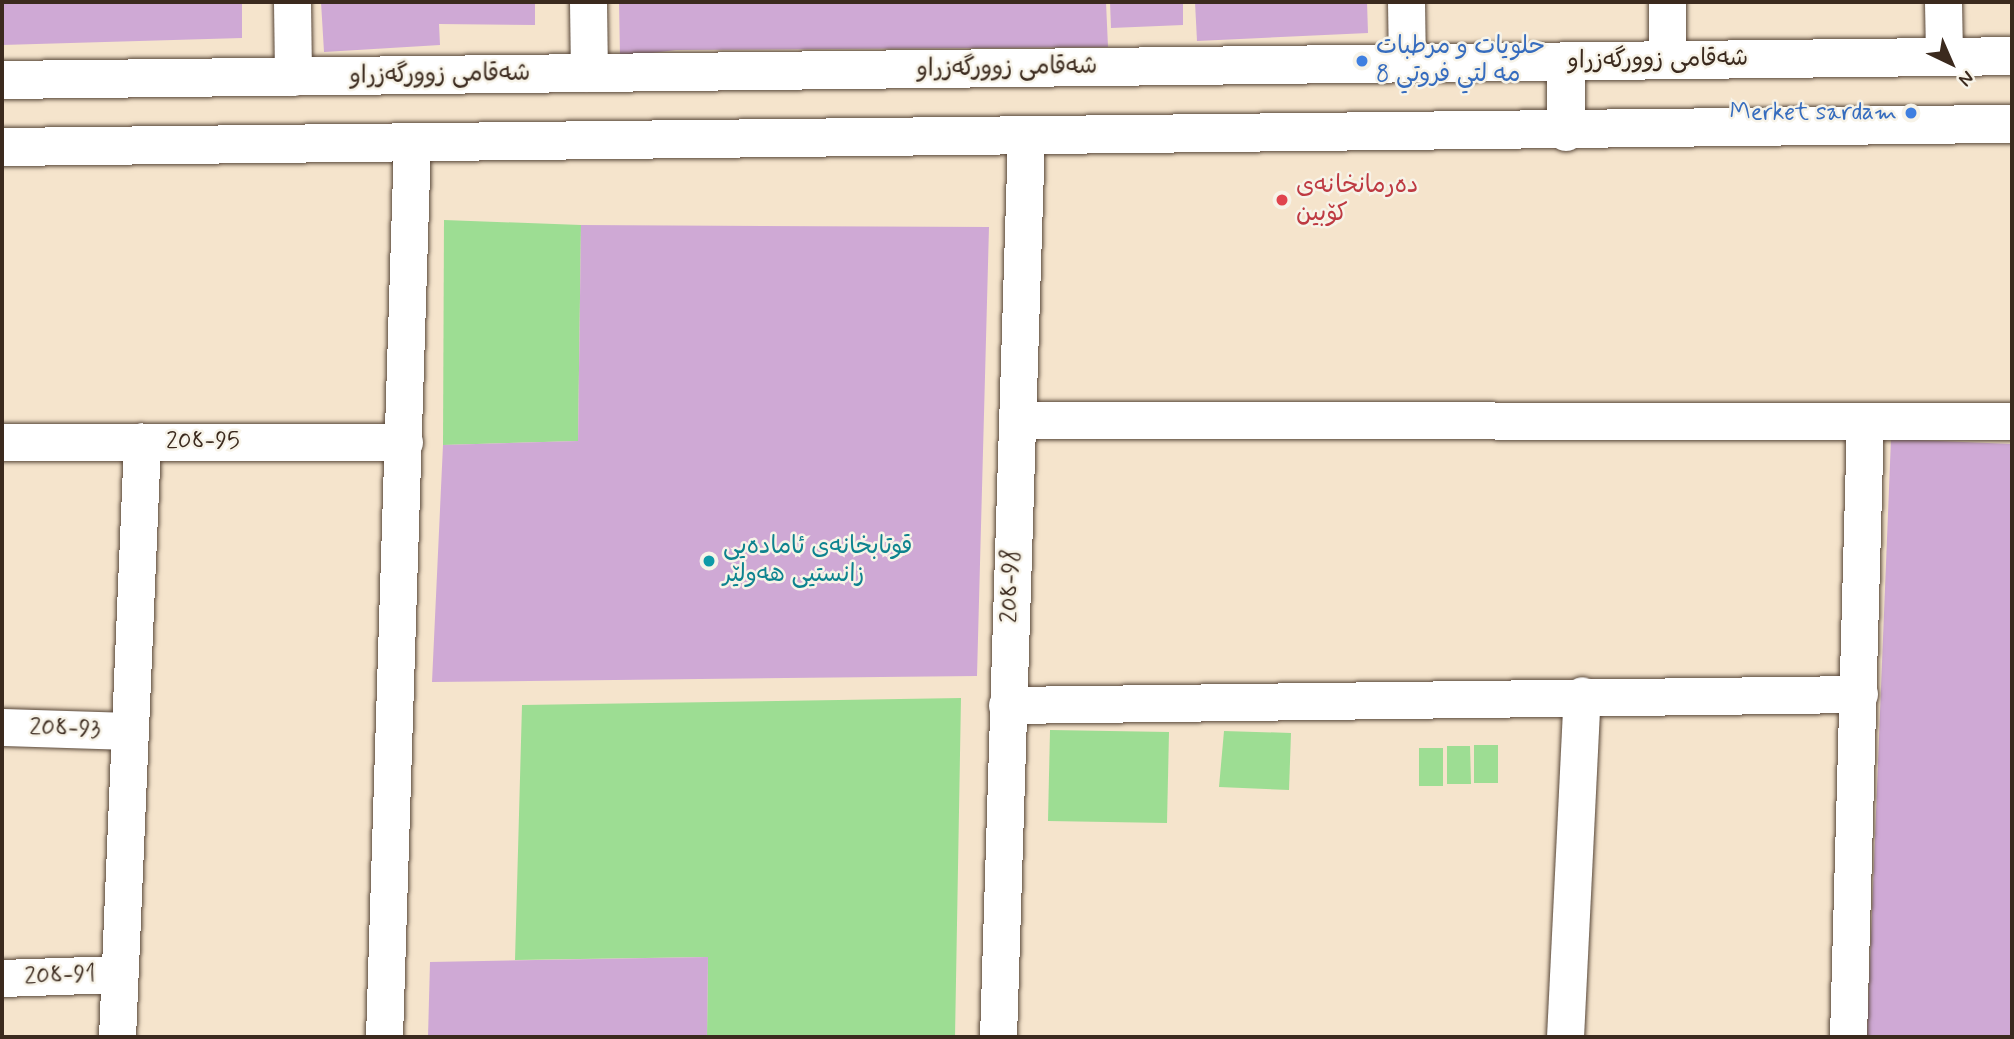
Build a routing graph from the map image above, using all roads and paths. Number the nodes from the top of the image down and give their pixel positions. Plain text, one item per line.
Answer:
1 (292, 2) edge
2 (588, 2) edge
3 (1406, 2) edge
4 (1667, 2) edge
5 (1943, 2) edge
6 (2012, 56) edge
7 (1944, 57) junction
8 (1667, 60) junction
9 (1566, 62) junction
10 (1407, 63) junction
11 (589, 73) junction
12 (293, 77) junction
13 (2, 80) edge
14 (2012, 124) edge
15 (1566, 132) junction
16 (1026, 135) junction
17 (412, 142) junction
18 (2, 147) edge
19 (1017, 420) junction
20 (1865, 421) junction
21 (2012, 421) edge
22 (2, 442) edge
23 (142, 442) junction
24 (404, 442) junction
25 (1859, 694) junction
26 (1582, 695) junction
27 (1007, 705) junction
28 (2, 727) edge
29 (127, 731) junction
30 (119, 974) junction
31 (2, 978) edge
32 (117, 1037) edge
33 (384, 1037) edge
34 (998, 1037) edge
35 (1565, 1037) edge
36 (1848, 1037) edge

1 - 12 street
2 - 11 street
3 - 10 street
4 - 8 street
5 - 7 street
6 - 7 main road, شەقامی زوورگەزراو
7 - 8 main road, شەقامی زوورگەزراو
8 - 9 main road, شەقامی زوورگەزراو
9 - 10 main road, شەقامی زوورگەزراو
9 - 15 main road
10 - 11 main road, شەقامی زوورگەزراو
11 - 12 main road, شەقامی زوورگەزراو
12 - 13 main road, شەقامی زوورگەزراو
14 - 15 main road
15 - 16 main road
16 - 17 main road
16 - 19 street, 208-98
17 - 18 main road
17 - 24 street
19 - 20 street
19 - 27 street, 208-98
20 - 21 street
20 - 25 street
22 - 23 street, 208-95
23 - 24 street, 208-95
23 - 29 street
24 - 33 street
25 - 26 street
25 - 36 street
26 - 27 street
26 - 35 street
27 - 34 street, 208-98
28 - 29 street, 208-93
29 - 30 street
30 - 31 street, 208-91
30 - 32 street

